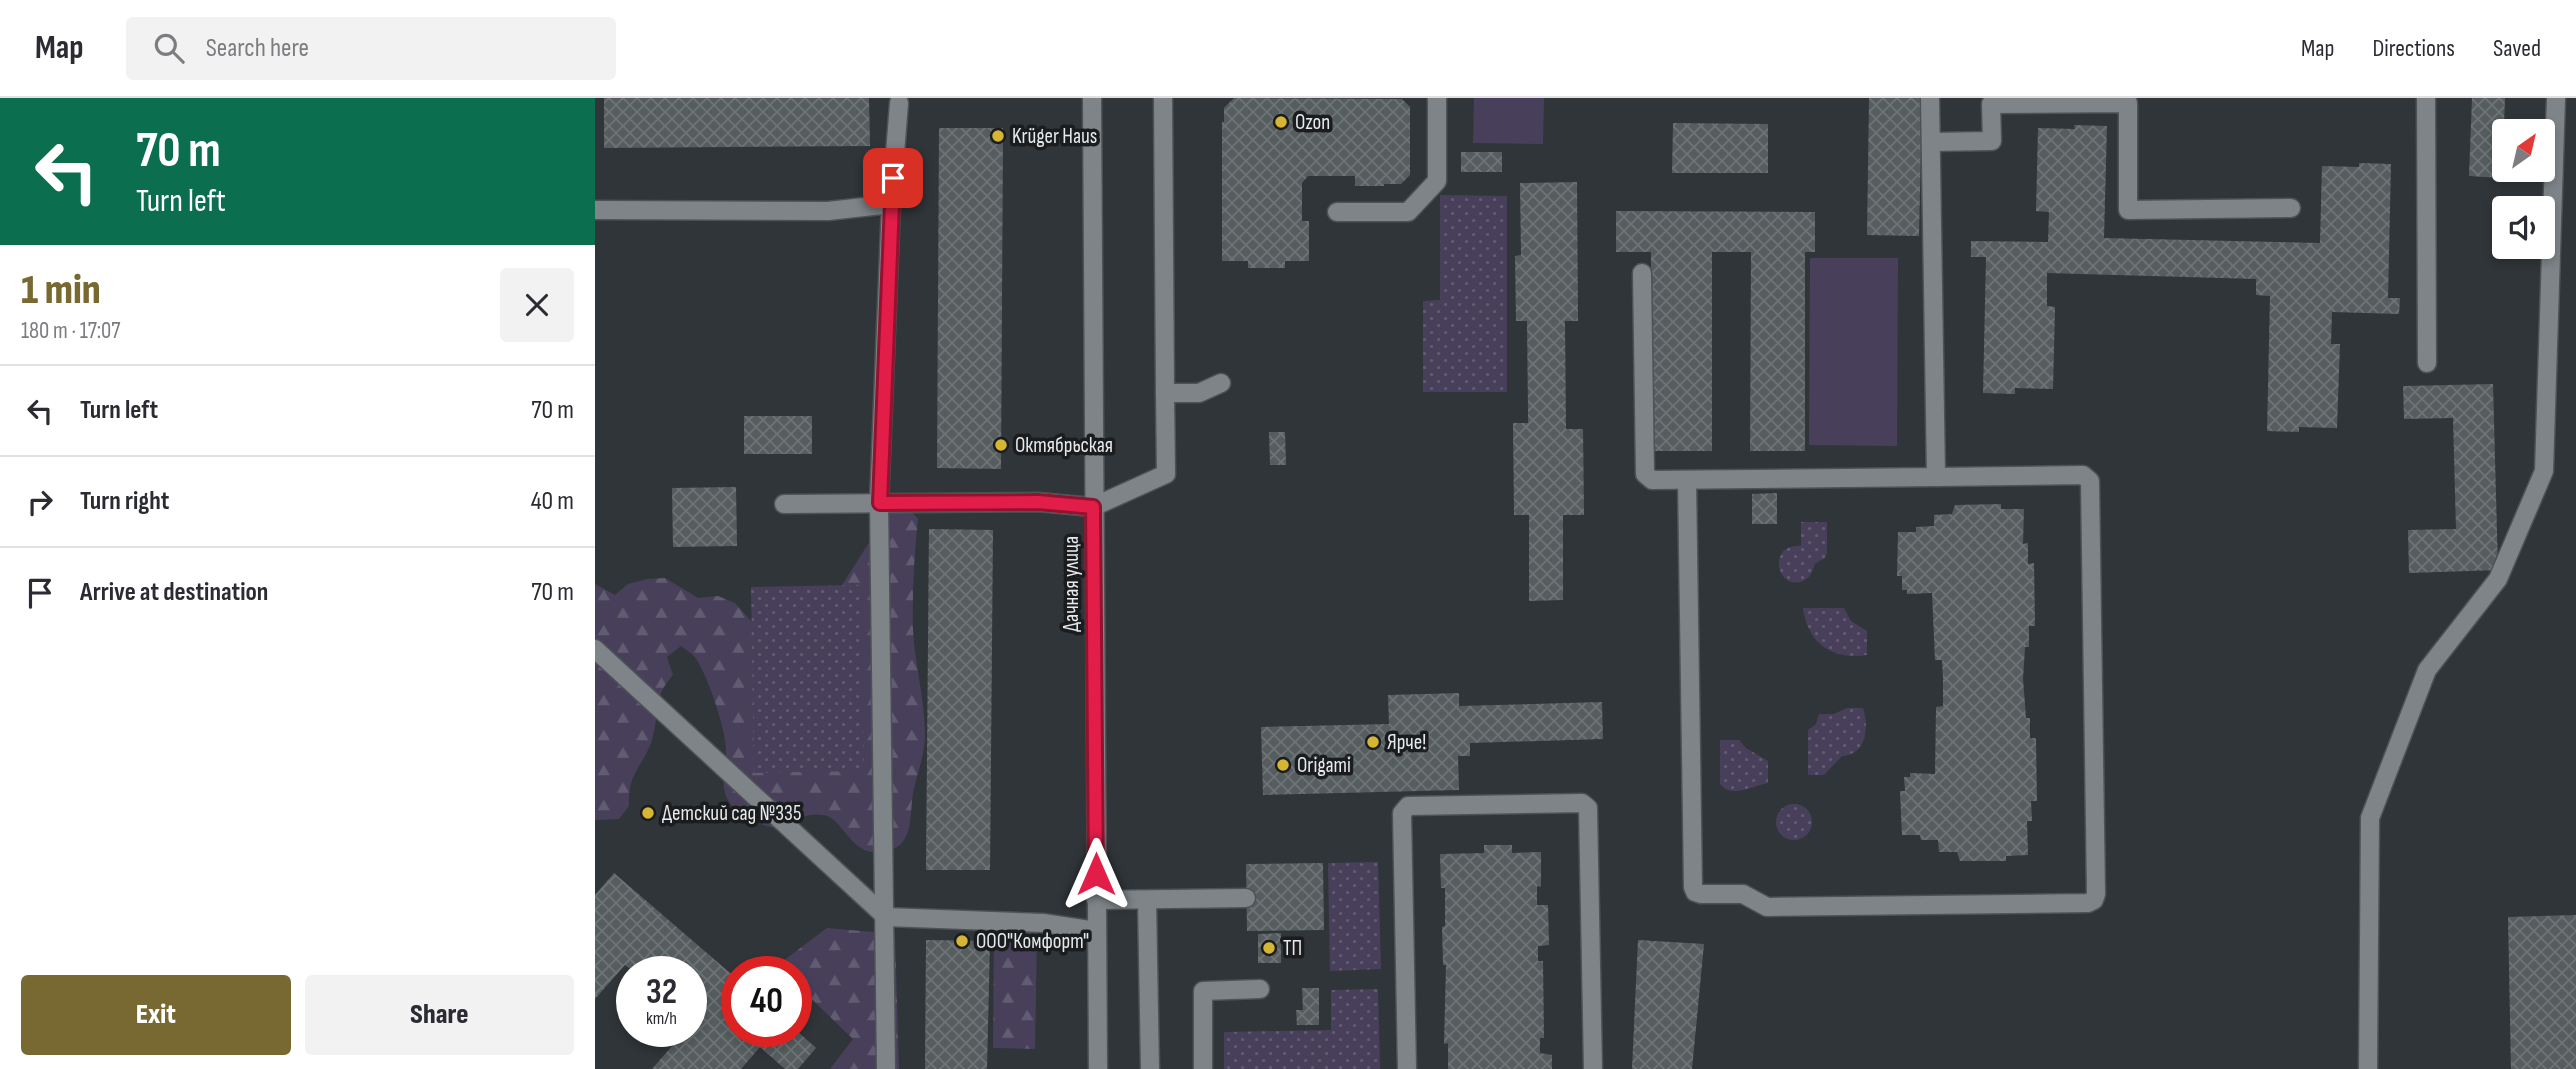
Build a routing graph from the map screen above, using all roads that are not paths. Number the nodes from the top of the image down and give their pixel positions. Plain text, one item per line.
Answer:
1 (1092, 98) edge
2 (1163, 98) edge
3 (1437, 98) edge
4 (1930, 98) edge
5 (2425, 98) edge
6 (2556, 98) edge
7 (899, 103) dead end
8 (1931, 142) junction
9 (891, 204) junction
10 (2291, 208) dead end
11 (595, 210) edge
12 (1337, 212) dead end
13 (1642, 273) dead end
14 (2427, 363) dead end
15 (1221, 383) dead end
16 (1165, 393) junction
17 (1936, 477) junction
18 (1687, 480) junction
19 (880, 503) junction
20 (784, 504) dead end
21 (1093, 507) junction
22 (595, 649) edge
23 (1246, 898) dead end
24 (1096, 900) junction
25 (1147, 900) junction
26 (886, 917) junction
27 (1096, 931) junction
28 (1260, 989) dead end
29 (886, 1069) edge
30 (1098, 1069) edge
31 (1150, 1069) edge
32 (1203, 1069) edge
33 (1407, 1069) edge
34 (1593, 1069) edge
35 (2368, 1069) edge

1 - 21 street, Дачная улица
2 - 16 street
3 - 12 street
4 - 8 street
5 - 14 street
6 - 35 street
7 - 9 street
8 - 10 street
8 - 17 street
9 - 11 street
9 - 19 street
13 - 18 street
15 - 16 street
16 - 21 street
17 - 18 street
17 - 18 street
19 - 20 street
19 - 21 street
19 - 26 street
21 - 24 street, Дачная улица
22 - 26 street
23 - 25 street
24 - 25 street
24 - 27 street, Дачная улица
25 - 31 street
26 - 27 street
26 - 29 street
27 - 30 street, Дачная улица
28 - 32 street
33 - 34 street

